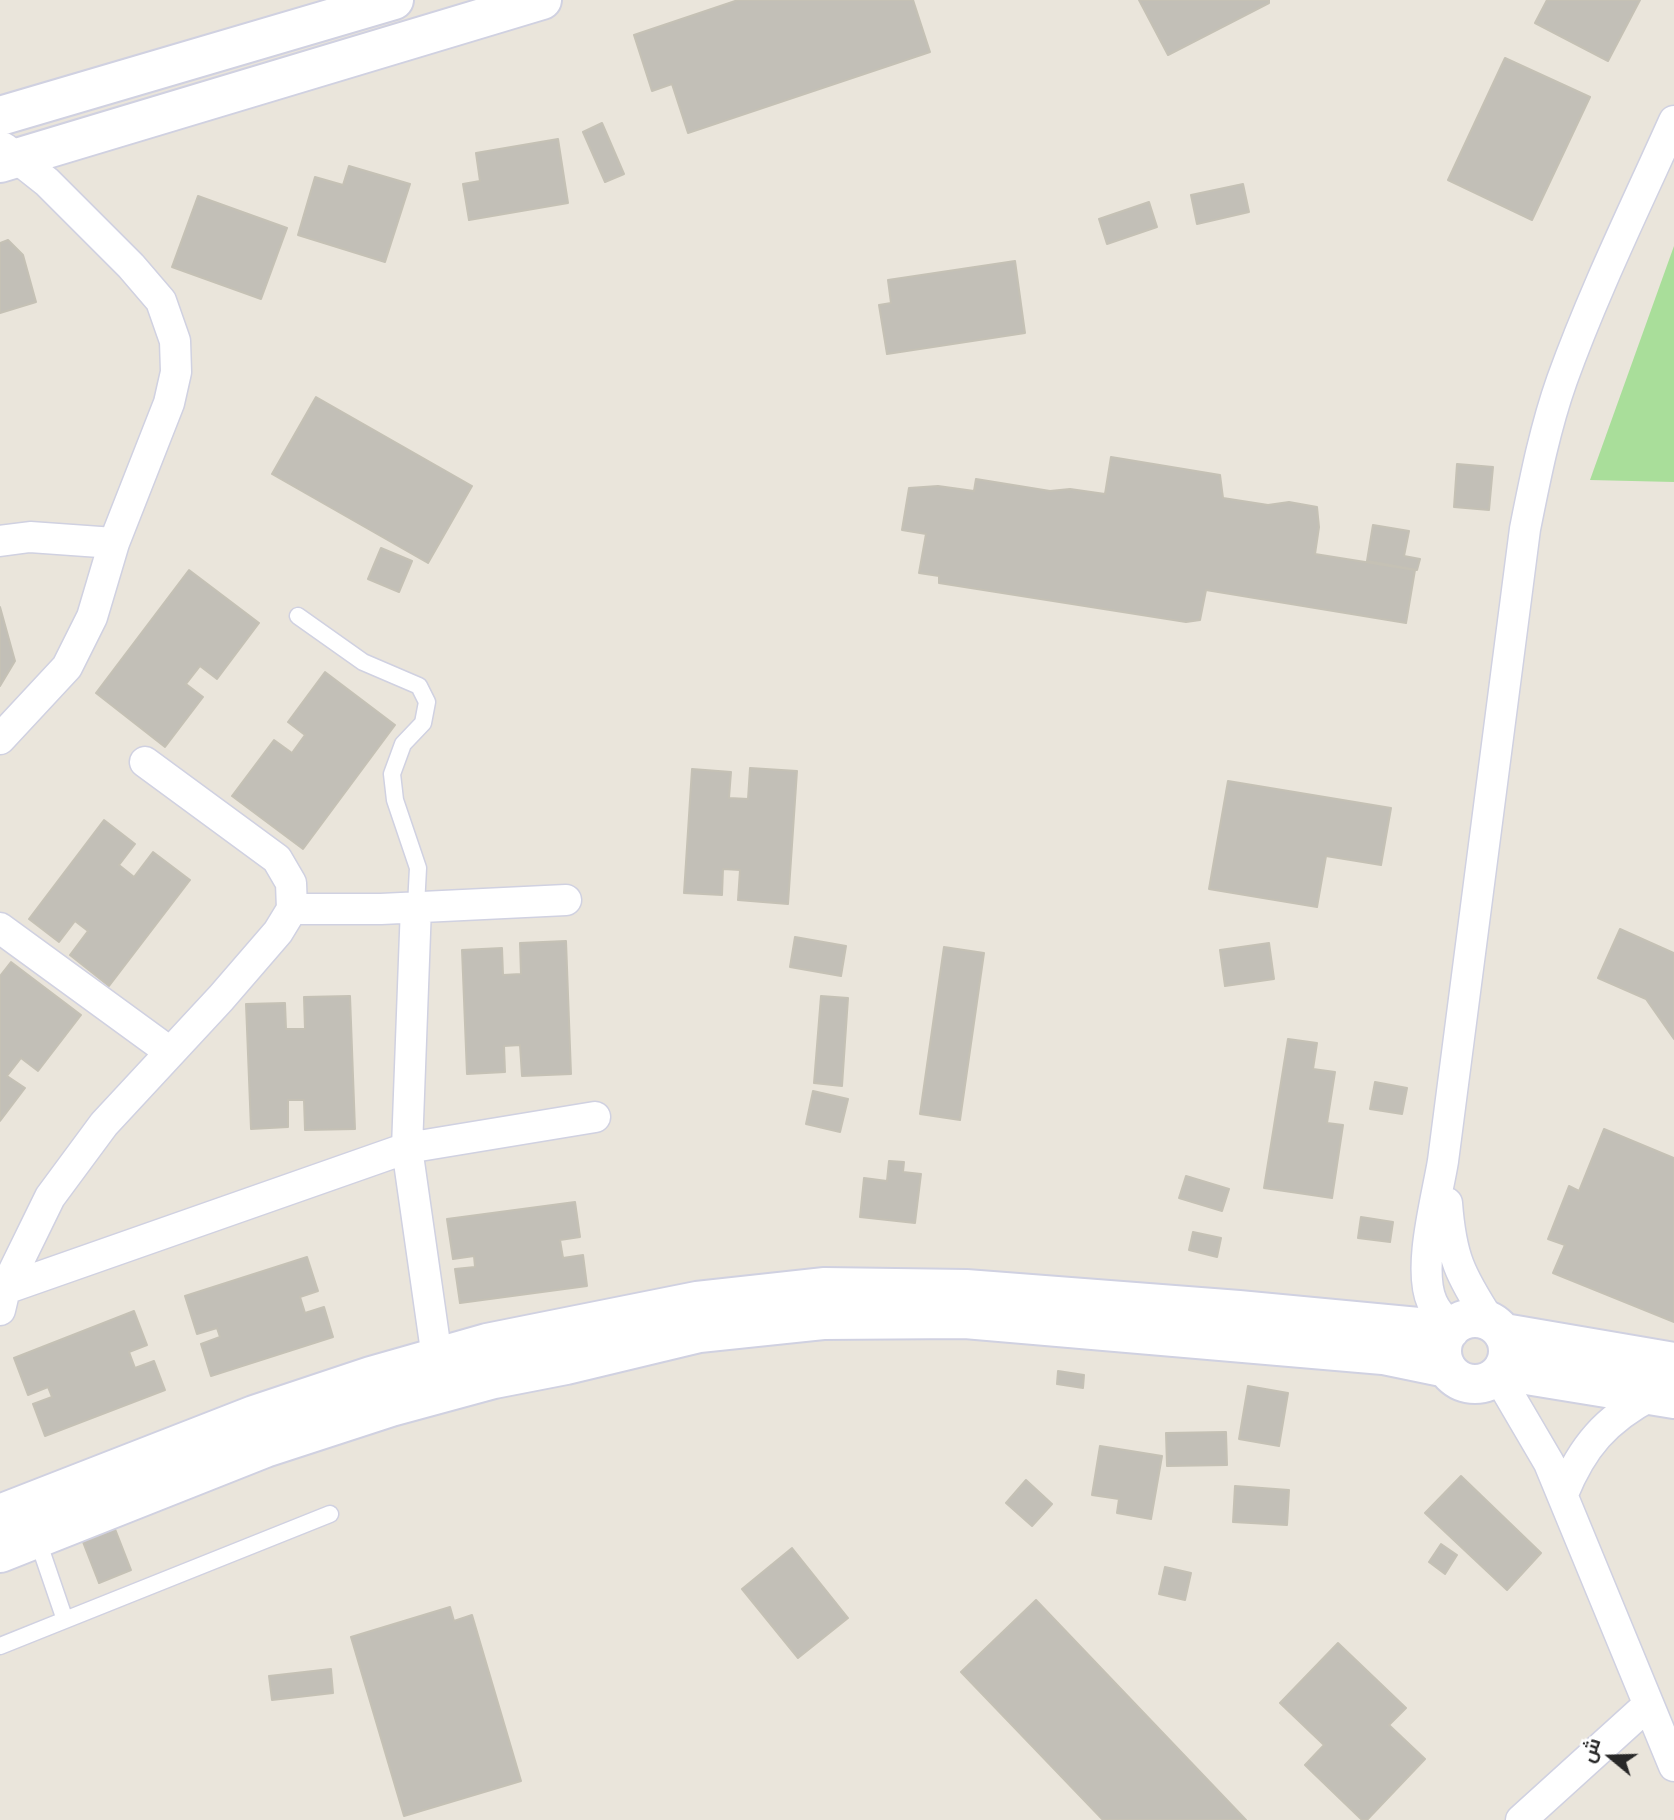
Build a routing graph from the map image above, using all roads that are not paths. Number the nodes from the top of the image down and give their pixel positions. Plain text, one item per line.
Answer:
1 (394, 0) edge
2 (542, 0) edge
3 (0, 116) edge
4 (1674, 121) edge
5 (5, 155) edge
6 (0, 541) edge
7 (114, 543) junction
8 (298, 616) dead end
9 (0, 739) edge
10 (145, 762) dead end
11 (566, 900) dead end
12 (416, 906) junction
13 (292, 909) junction
14 (0, 928) edge
15 (170, 1052) junction
16 (595, 1117) dead end
17 (407, 1148) junction
18 (1443, 1161) junction
19 (3, 1300) edge
20 (966, 1304) junction
21 (1496, 1327) junction
22 (1451, 1329) junction
23 (437, 1358) junction
24 (1674, 1362) edge
25 (1446, 1368) junction
26 (1500, 1374) junction
27 (1663, 1397) edge
28 (1563, 1494) junction
29 (0, 1514) edge
30 (330, 1514) dead end
31 (37, 1538) junction
32 (0, 1553) edge
33 (65, 1620) junction
34 (0, 1646) edge
35 (1648, 1705) junction
36 (1674, 1766) edge
37 (1521, 1820) edge

1 - 3 main road
2 - 5 main road
4 - 18 street
5 - 7 street
6 - 7 street
7 - 9 street
8 - 12 lane
10 - 13 street
11 - 12 street
12 - 13 street
12 - 17 street
13 - 15 street
14 - 15 street
15 - 19 street
16 - 17 street
17 - 19 street
17 - 23 street
18 - 21 street
18 - 22 street
20 - 22 main road
20 - 23 main road
20 - 25 main road
20 - 31 main road
21 - 22 main road
21 - 24 main road
21 - 26 main road
22 - 25 main road
23 - 29 main road
25 - 26 main road
26 - 27 main road
26 - 28 street
27 - 28 street
28 - 35 street
30 - 33 lane
31 - 32 main road
31 - 33 lane
33 - 34 lane
35 - 36 street
35 - 37 street

